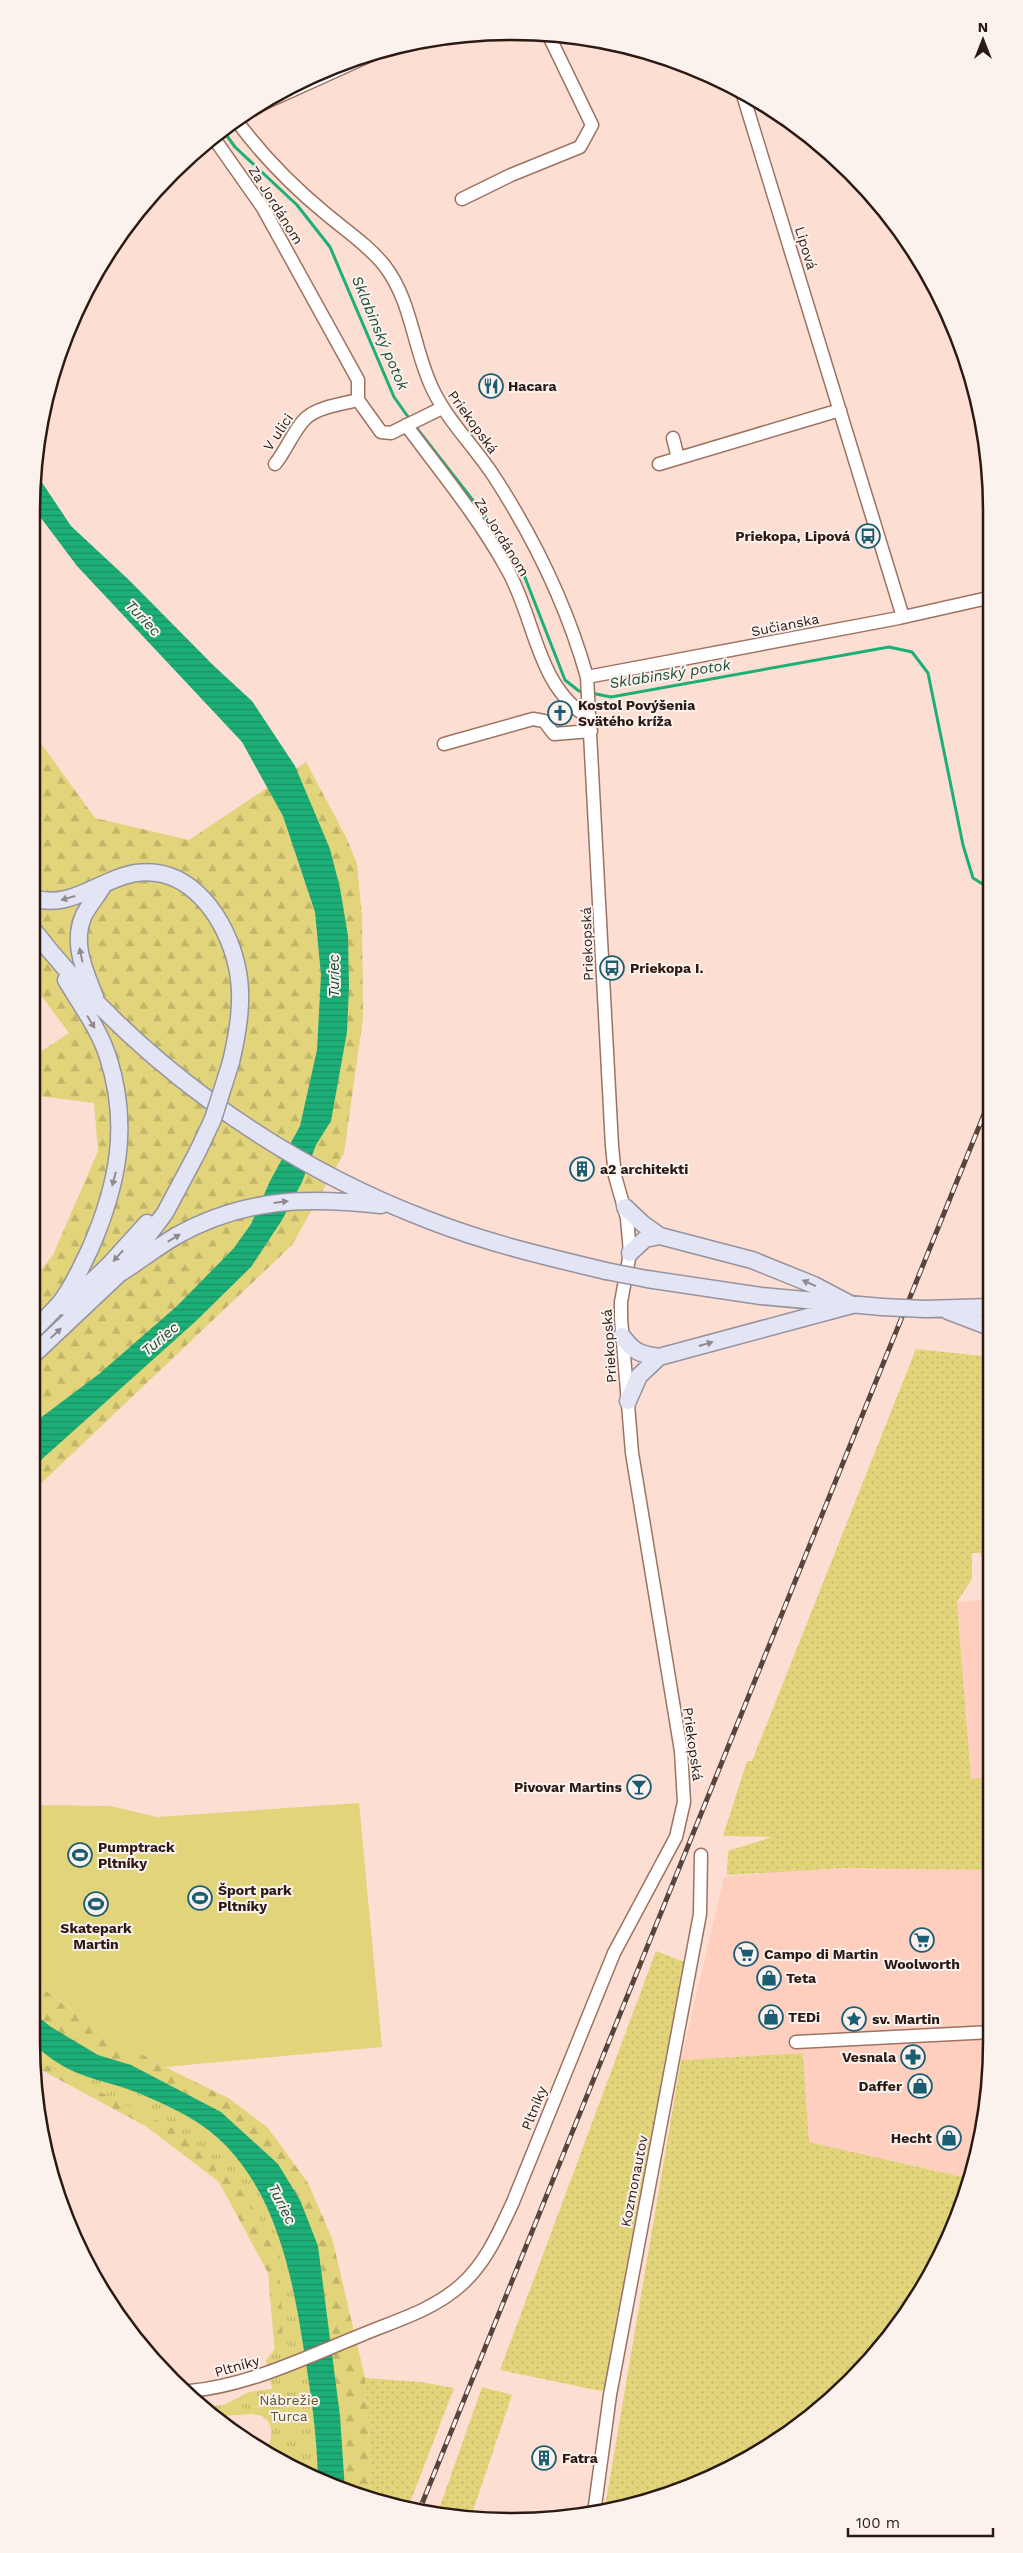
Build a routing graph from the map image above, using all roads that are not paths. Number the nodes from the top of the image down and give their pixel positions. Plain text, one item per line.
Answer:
1 (552, 42) edge
2 (745, 102) edge
3 (240, 126) edge
4 (218, 143) edge
5 (462, 199) dead end
6 (358, 400) junction
7 (442, 408) junction
8 (840, 410) junction
9 (406, 426) junction
10 (673, 438) dead end
11 (678, 458) junction
12 (275, 464) dead end
13 (659, 464) dead end
14 (983, 599) edge
15 (903, 617) junction
16 (588, 682) junction
17 (591, 719) junction
18 (444, 744) dead end
19 (103, 886) junction
20 (40, 899) edge
21 (40, 938) edge
22 (49, 950) junction
23 (96, 1002) junction
24 (174, 1194) junction
25 (625, 1206) junction
26 (395, 1207) junction
27 (660, 1236) junction
28 (630, 1253) junction
29 (119, 1274) junction
30 (852, 1305) junction
31 (983, 1307) edge
32 (944, 1309) junction
33 (40, 1324) edge
34 (983, 1324) edge
35 (40, 1326) edge
36 (622, 1336) junction
37 (40, 1349) edge
38 (659, 1357) junction
39 (628, 1401) junction
40 (676, 1837) joint
41 (701, 1855) dead end
42 (983, 2032) edge
43 (796, 2042) dead end
44 (195, 2390) edge
45 (595, 2505) edge

1 - 5 street
2 - 8 street, Lipová
3 - 7 street, Priekopská
4 - 6 street, Za Jordánom
6 - 9 street
6 - 12 street, V ulici
7 - 9 street
7 - 16 street, Priekopská
8 - 11 street
8 - 15 street, Lipová
9 - 17 street, Za Jordánom
10 - 11 street
11 - 13 street
14 - 15 street, Sučianska
15 - 16 street, Sučianska
16 - 17 street, Priekopská
17 - 18 street
17 - 25 street, Priekopská
19 -> 20 main road
23 -> 19 main road
19 - 24 main road, bridge
21 - 22 main road
22 - 23 main road
22 -> 33 main road
23 - 26 main road
24 - 29 main road
24 -> 35 main road
25 - 27 main road
25 - 28 street, Priekopská
29 -> 26 main road
26 - 30 main road, bridge
27 - 28 main road
30 -> 27 main road
28 - 36 street, Priekopská
37 -> 29 main road
30 - 32 main road, bridge
38 -> 30 main road
31 - 32 main road
32 - 34 main road
36 - 38 main road
36 - 39 street, Priekopská
38 - 39 main road
39 - 40 street, Priekopská
40 - 44 street, Pltníky
41 - 45 street, Kozmonautov
42 - 43 street

